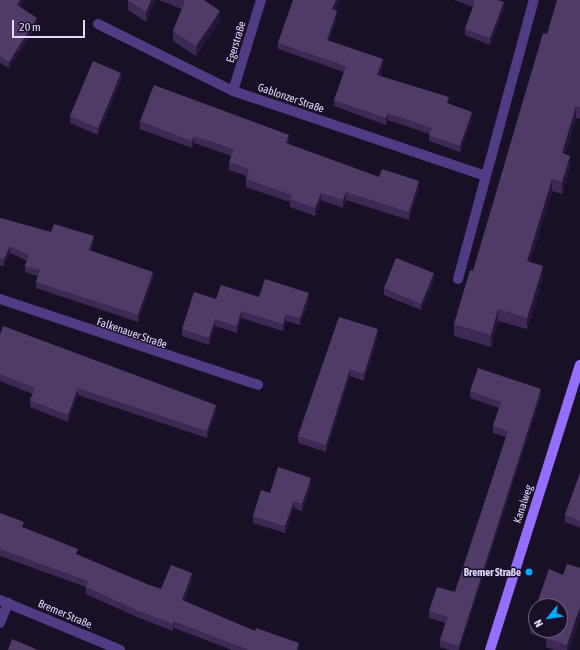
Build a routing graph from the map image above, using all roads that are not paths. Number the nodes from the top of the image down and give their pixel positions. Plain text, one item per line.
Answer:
1 (261, 0) edge
2 (534, 0) edge
3 (98, 24) dead end
4 (233, 91) junction
5 (485, 176) junction
6 (458, 279) dead end
7 (0, 299) edge
8 (580, 365) edge
9 (258, 386) dead end
10 (4, 602) edge
11 (0, 623) edge
12 (120, 650) edge
13 (490, 650) edge

1 - 4 street, Egerstraße
2 - 5 street
3 - 4 street, Gablonzer Straße
4 - 5 street, Gablonzer Straße
5 - 6 street
7 - 9 street, Falkenauer Straße
8 - 13 street, Kanalweg
10 - 11 street
10 - 12 street, Bremer Straße

